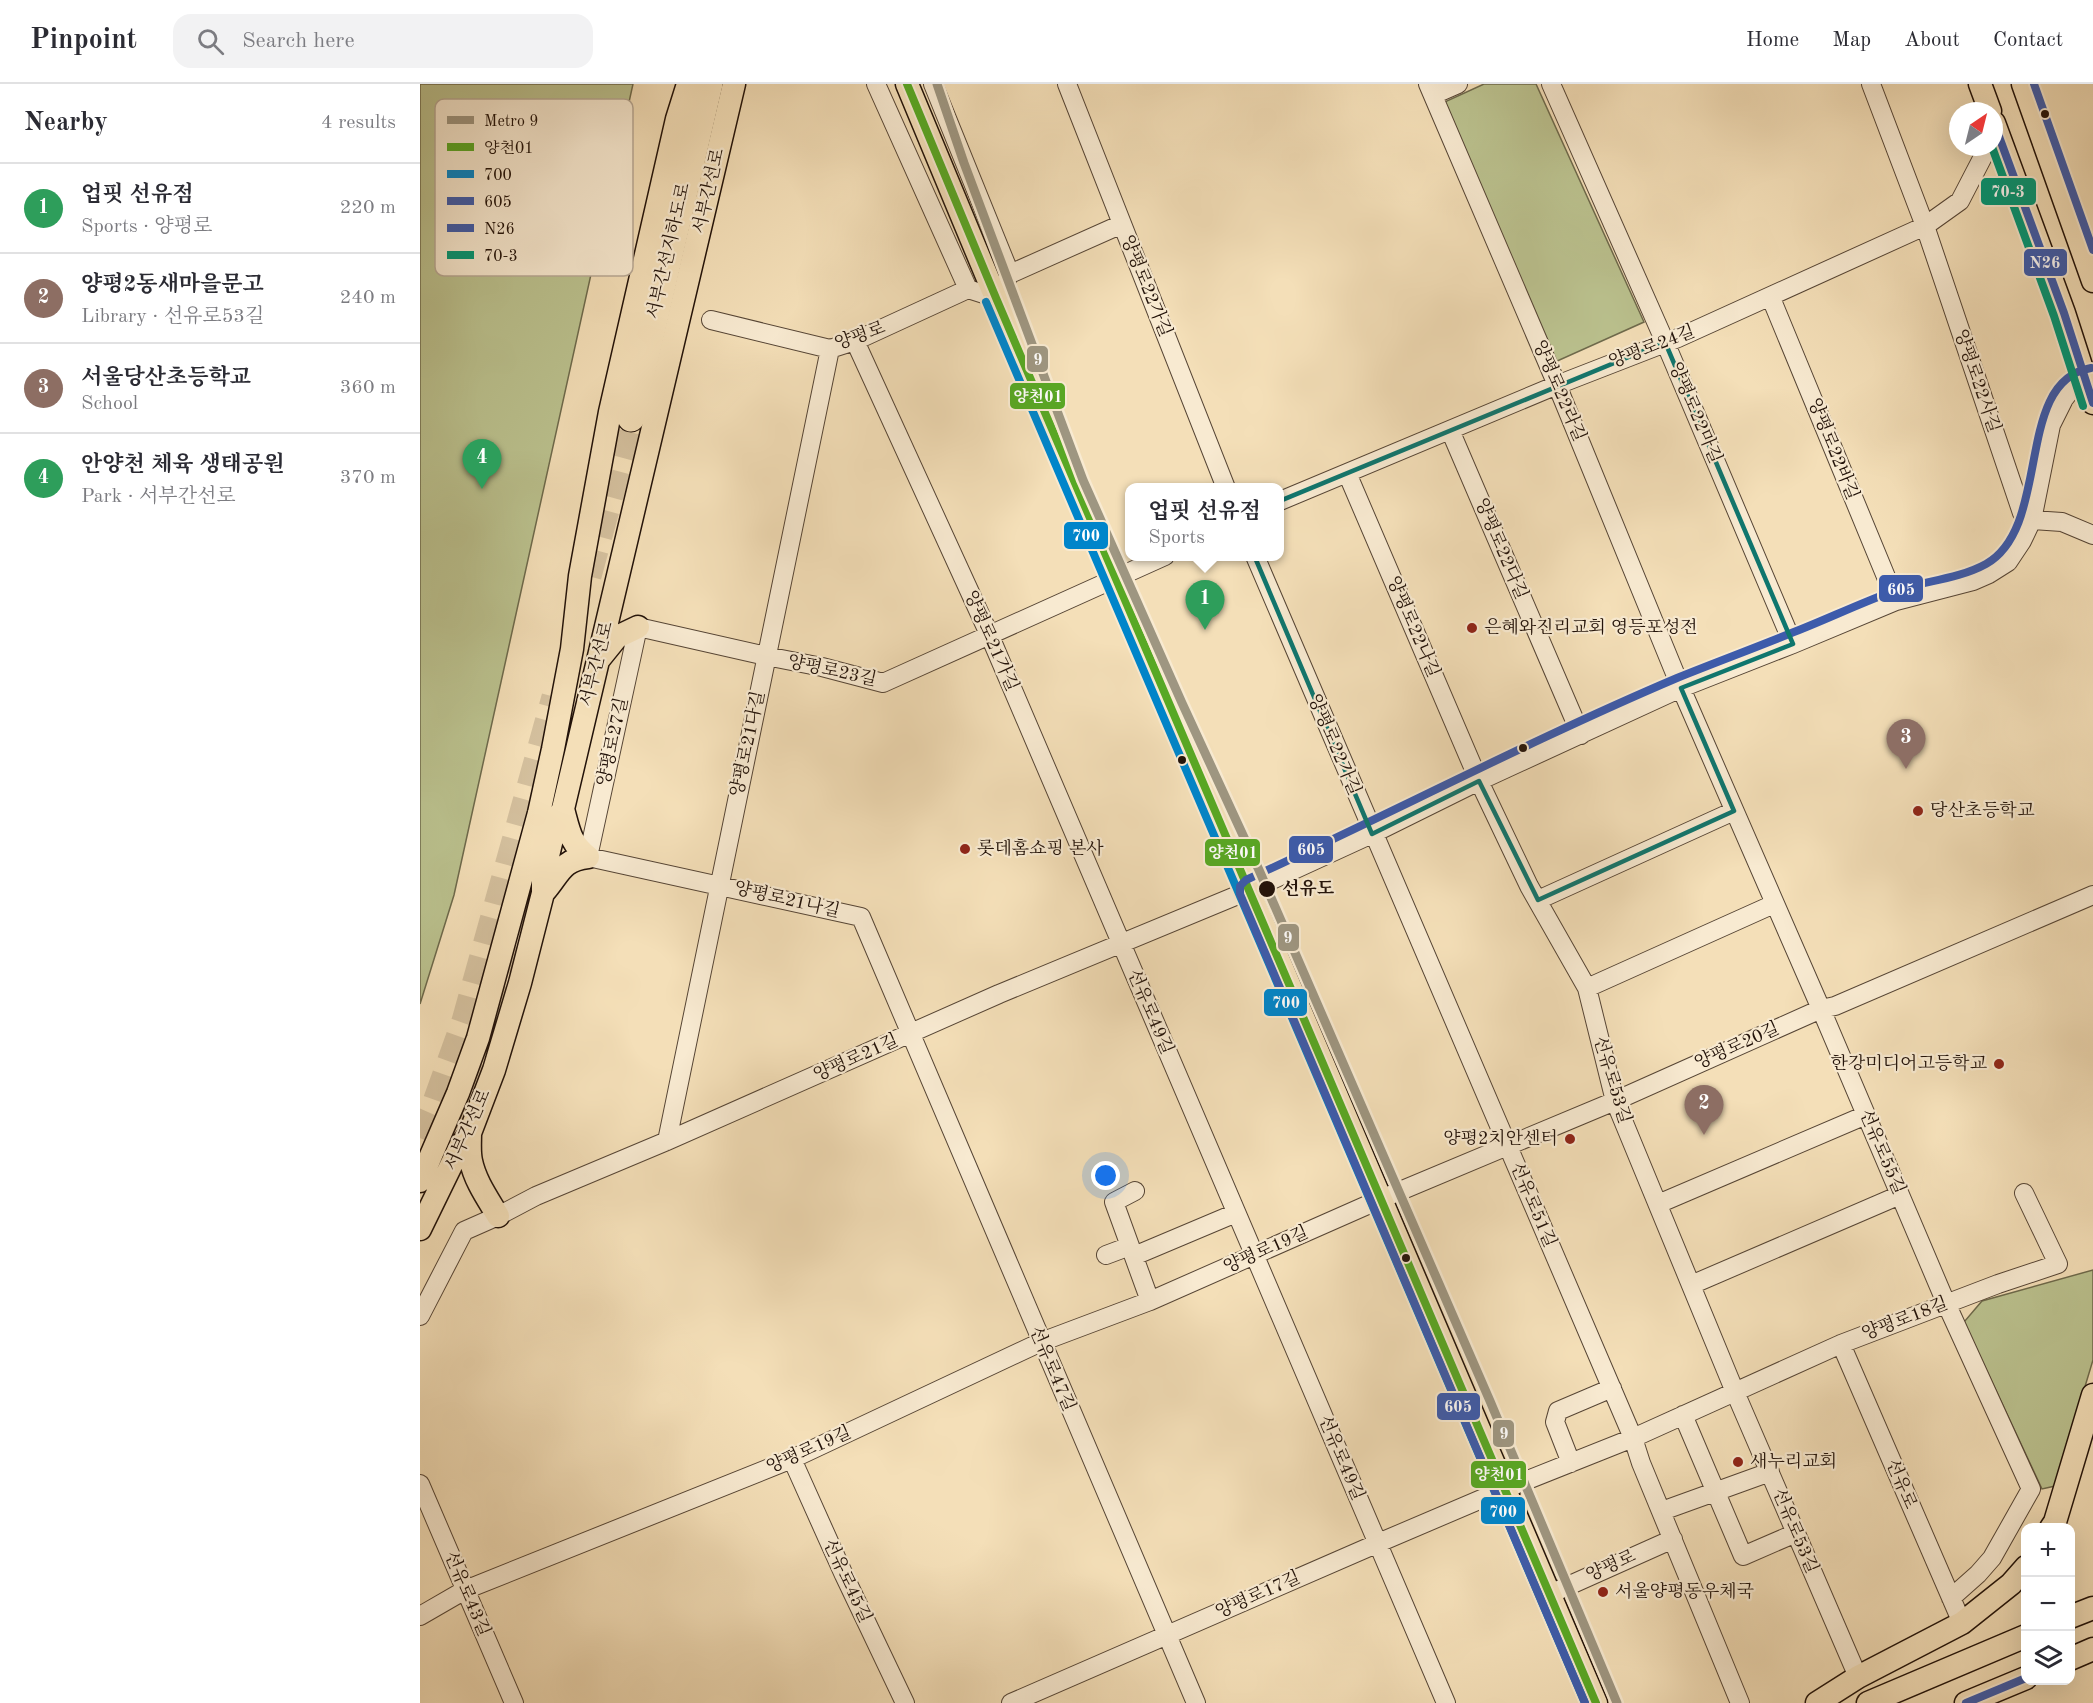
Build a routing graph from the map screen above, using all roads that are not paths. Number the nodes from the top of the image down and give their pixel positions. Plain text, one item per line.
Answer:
1 (688, 84) edge
2 (709, 84) edge
3 (734, 84) edge
4 (876, 84) edge
5 (907, 84) edge
6 (933, 84) edge
7 (1067, 84) edge
8 (1458, 84) edge
9 (1551, 84) edge
10 (1871, 84) edge
11 (1980, 84) edge
12 (2023, 84) edge
13 (1430, 89) edge
14 (1985, 102) edge
15 (1980, 156) edge
16 (2003, 156) edge
17 (1122, 224) junction
18 (1925, 226) junction
19 (1010, 274) junction
20 (2093, 281) edge
21 (968, 289) junction
22 (996, 298) junction
23 (1771, 298) junction
24 (711, 320) dead end
25 (855, 341) junction
26 (1665, 342) junction
27 (830, 349) junction
28 (2090, 378) edge
29 (1557, 385) junction
30 (2093, 403) edge
31 (631, 418) tunnel mouth
32 (1450, 429) junction
33 (1347, 473) junction
34 (1224, 483) edge
35 (1284, 499) edge
36 (2032, 520) junction
37 (2093, 535) edge
38 (1155, 561) edge
39 (1257, 561) edge
40 (1117, 579) junction
41 (617, 581) junction
42 (1896, 601) junction
43 (638, 627) junction
44 (989, 634) junction
45 (1793, 644) junction
46 (766, 656) junction
47 (597, 662) junction
48 (1681, 688) junction
49 (1581, 735) junction
50 (1479, 781) junction
51 (563, 809) junction
52 (1734, 811) junction
53 (1372, 834) junction
54 (588, 857) junction
55 (718, 885) junction
56 (1250, 890) junction
57 (543, 893) junction
58 (2093, 895) edge
59 (1538, 900) junction
60 (1774, 904) junction
61 (1121, 944) junction
62 (1587, 988) junction
63 (1821, 1009) junction
64 (911, 1034) junction
65 (1615, 1101) junction
66 (1866, 1115) junction
67 (470, 1132) junction
68 (667, 1141) junction
69 (1508, 1146) junction
70 (420, 1181) edge
71 (1135, 1191) dead end
72 (2024, 1193) dead end
73 (1900, 1195) junction
74 (1381, 1199) junction
75 (1658, 1204) junction
76 (1236, 1213) junction
77 (498, 1216) junction
78 (420, 1229) edge
79 (1132, 1251) junction
80 (1106, 1255) dead end
81 (1254, 1255) junction
82 (1691, 1285) junction
83 (1150, 1301) junction
84 (1946, 1303) junction
85 (420, 1316) edge
86 (1041, 1342) junction
87 (1841, 1344) junction
88 (1612, 1388) junction
89 (1735, 1392) junction
90 (2093, 1395) edge
91 (1683, 1415) junction
92 (1633, 1438) junction
93 (792, 1459) junction
94 (1571, 1463) junction
95 (1770, 1472) junction
96 (420, 1484) edge
97 (1505, 1489) junction
98 (1716, 1492) junction
99 (1662, 1511) junction
100 (2054, 1523) edge
101 (1796, 1533) junction
102 (1673, 1539) junction
103 (1377, 1543) junction
104 (2021, 1572) edge
105 (465, 1590) junction
106 (1550, 1594) junction
107 (1951, 1598) junction
108 (2093, 1608) edge
109 (2075, 1615) edge
110 (420, 1616) edge
111 (1962, 1623) junction
112 (1167, 1635) junction
113 (2021, 1638) edge
114 (2093, 1649) edge
115 (2075, 1657) edge
116 (1858, 1677) junction
117 (2021, 1680) edge
118 (514, 1703) edge
119 (905, 1703) edge
120 (1011, 1703) edge
121 (1196, 1703) edge
122 (1446, 1703) edge
123 (1596, 1703) edge
124 (1740, 1703) edge
125 (1817, 1703) edge
126 (1868, 1703) edge
127 (1966, 1703) edge

1 - 70 main road, 서부간선로
2 - 31 highway, 서부간선지하도로
3 - 41 main road, 서부간선로
4 - 21 street
5 - 22 main road
6 - 19 street
7 - 17 street, 양평로22가길
8 - 13 street, 양평로22라길
9 - 26 street, 양평로22마길
10 - 18 street, 양평로22사길
11 - 14 main road
12 - 20 main road
13 - 29 street, 양평로22라길
15 - 18 street, 양평로24길
16 - 28 main road
17 - 19 street
17 - 34 street, 양평로22가길
18 - 23 street, 양평로24길
18 - 36 street, 양평로22사길
19 - 22 street
21 - 22 street
21 - 25 street, 양평로
22 - 40 main road
23 - 26 street, 양평로24길
23 - 42 street, 양평로22바길
24 - 27 street, 양평로
25 - 27 street, 양평로
25 - 44 street, 양평로21가길
26 - 29 street, 양평로24길
26 - 45 street, 양평로22마길
27 - 46 street, 양평로21다길
28 - 30 main road
28 - 36 street
29 - 32 street, 양평로24길
29 - 48 street, 양평로22라길
32 - 33 street, 양평로24길
32 - 49 street, 양평로22다길
33 - 35 street, 양평로24길
33 - 50 street, 양평로22나길
36 - 37 street
36 - 42 street, 양평로21길
38 - 40 street
39 - 53 street, 양평로22가길
40 - 44 street, 양평로23길
40 - 56 main road
41 - 43 main road
41 - 47 main road, 서부간선로
42 - 45 street, 양평로21길
43 - 46 street, 양평로23길
43 - 47 main road
43 - 54 street, 양평로27길
44 - 46 street, 양평로23길
44 - 61 street, 양평로21가길
45 - 48 street, 양평로21길
46 - 55 street, 양평로21다길
47 - 51 main road, 서부간선로
48 - 49 street, 양평로21길
48 - 52 street, 선유로55길
49 - 50 street, 양평로21길
50 - 53 street, 양평로21길
50 - 59 street, 선유로53길
51 - 54 main road
51 - 57 main road, 서부간선로
52 - 59 street
52 - 60 street, 선유로55길
53 - 56 street, 양평로21길
53 - 69 street, 선유로51길
54 - 55 street, 양평로21나길
54 - 57 main road
55 - 64 street, 양평로21나길
55 - 68 street, 양평로21다길
56 - 61 street, 양평로21길
56 - 74 main road
57 - 67 main road, 서부간선로
58 - 63 street, 양평로20길
59 - 62 street, 선유로53길
60 - 62 street
60 - 63 street, 선유로55길
61 - 64 street, 양평로21길
61 - 76 street, 선유로49길
62 - 65 street, 선유로53길
63 - 65 street, 양평로20길
63 - 66 street, 선유로55길
64 - 68 street, 양평로21길
64 - 86 street, 선유로47길
65 - 69 street, 양평로20길
65 - 75 street, 선유로53길
66 - 73 street, 선유로55길
66 - 75 street
67 - 77 main road
67 - 78 main road, 서부간선로
68 - 77 street, 양평로21길
69 - 74 street, 양평로20길
69 - 88 street, 선유로51길
71 - 79 street
72 - 84 street, 양평로18길
73 - 82 street
73 - 84 street, 선유로55길
74 - 81 street, 양평로19길
74 - 97 main road
75 - 82 street, 선유로53길
76 - 79 street
76 - 81 street, 선유로49길
77 - 85 street, 양평로21길
79 - 80 street
79 - 83 street
81 - 83 street, 양평로19길
81 - 103 street, 선유로49길
82 - 89 street, 선유로53길
83 - 86 street, 양평로19길
84 - 87 street, 양평로18길
84 - 107 street, 선유로55길
86 - 93 street, 양평로19길
86 - 112 street, 선유로47길
87 - 89 street, 양평로18길
87 - 107 street, 선유로
88 - 92 street, 선유로51길
88 - 94 street
89 - 91 street, 양평로18길
89 - 95 street, 선유로53길
90 - 100 main road
91 - 92 street, 양평로18길
91 - 98 street
92 - 94 street, 양평로18길
92 - 99 street, 선유로51길
93 - 105 street, 양평로19길
93 - 119 street, 선유로45길
94 - 97 street, 양평로18길
95 - 98 street
95 - 101 street, 선유로53길
96 - 105 street, 선유로43길
97 - 103 street, 양평로17길
97 - 106 main road
98 - 99 street
98 - 101 street
99 - 102 street, 선유로51길
101 - 116 street, 선유로53길
102 - 106 street, 양평로
102 - 124 street, 선유로51길
103 - 112 street, 양평로17길
103 - 122 street, 선유로49길
104 - 111 main road
105 - 110 street, 양평로19길
105 - 118 street, 선유로43길
106 - 123 main road
107 - 111 street, 선유로
108 - 109 main road
111 - 116 main road
112 - 120 street, 양평로17길
112 - 121 street, 선유로47길
113 - 126 main road
114 - 115 main road
116 - 125 main road
117 - 127 main road

